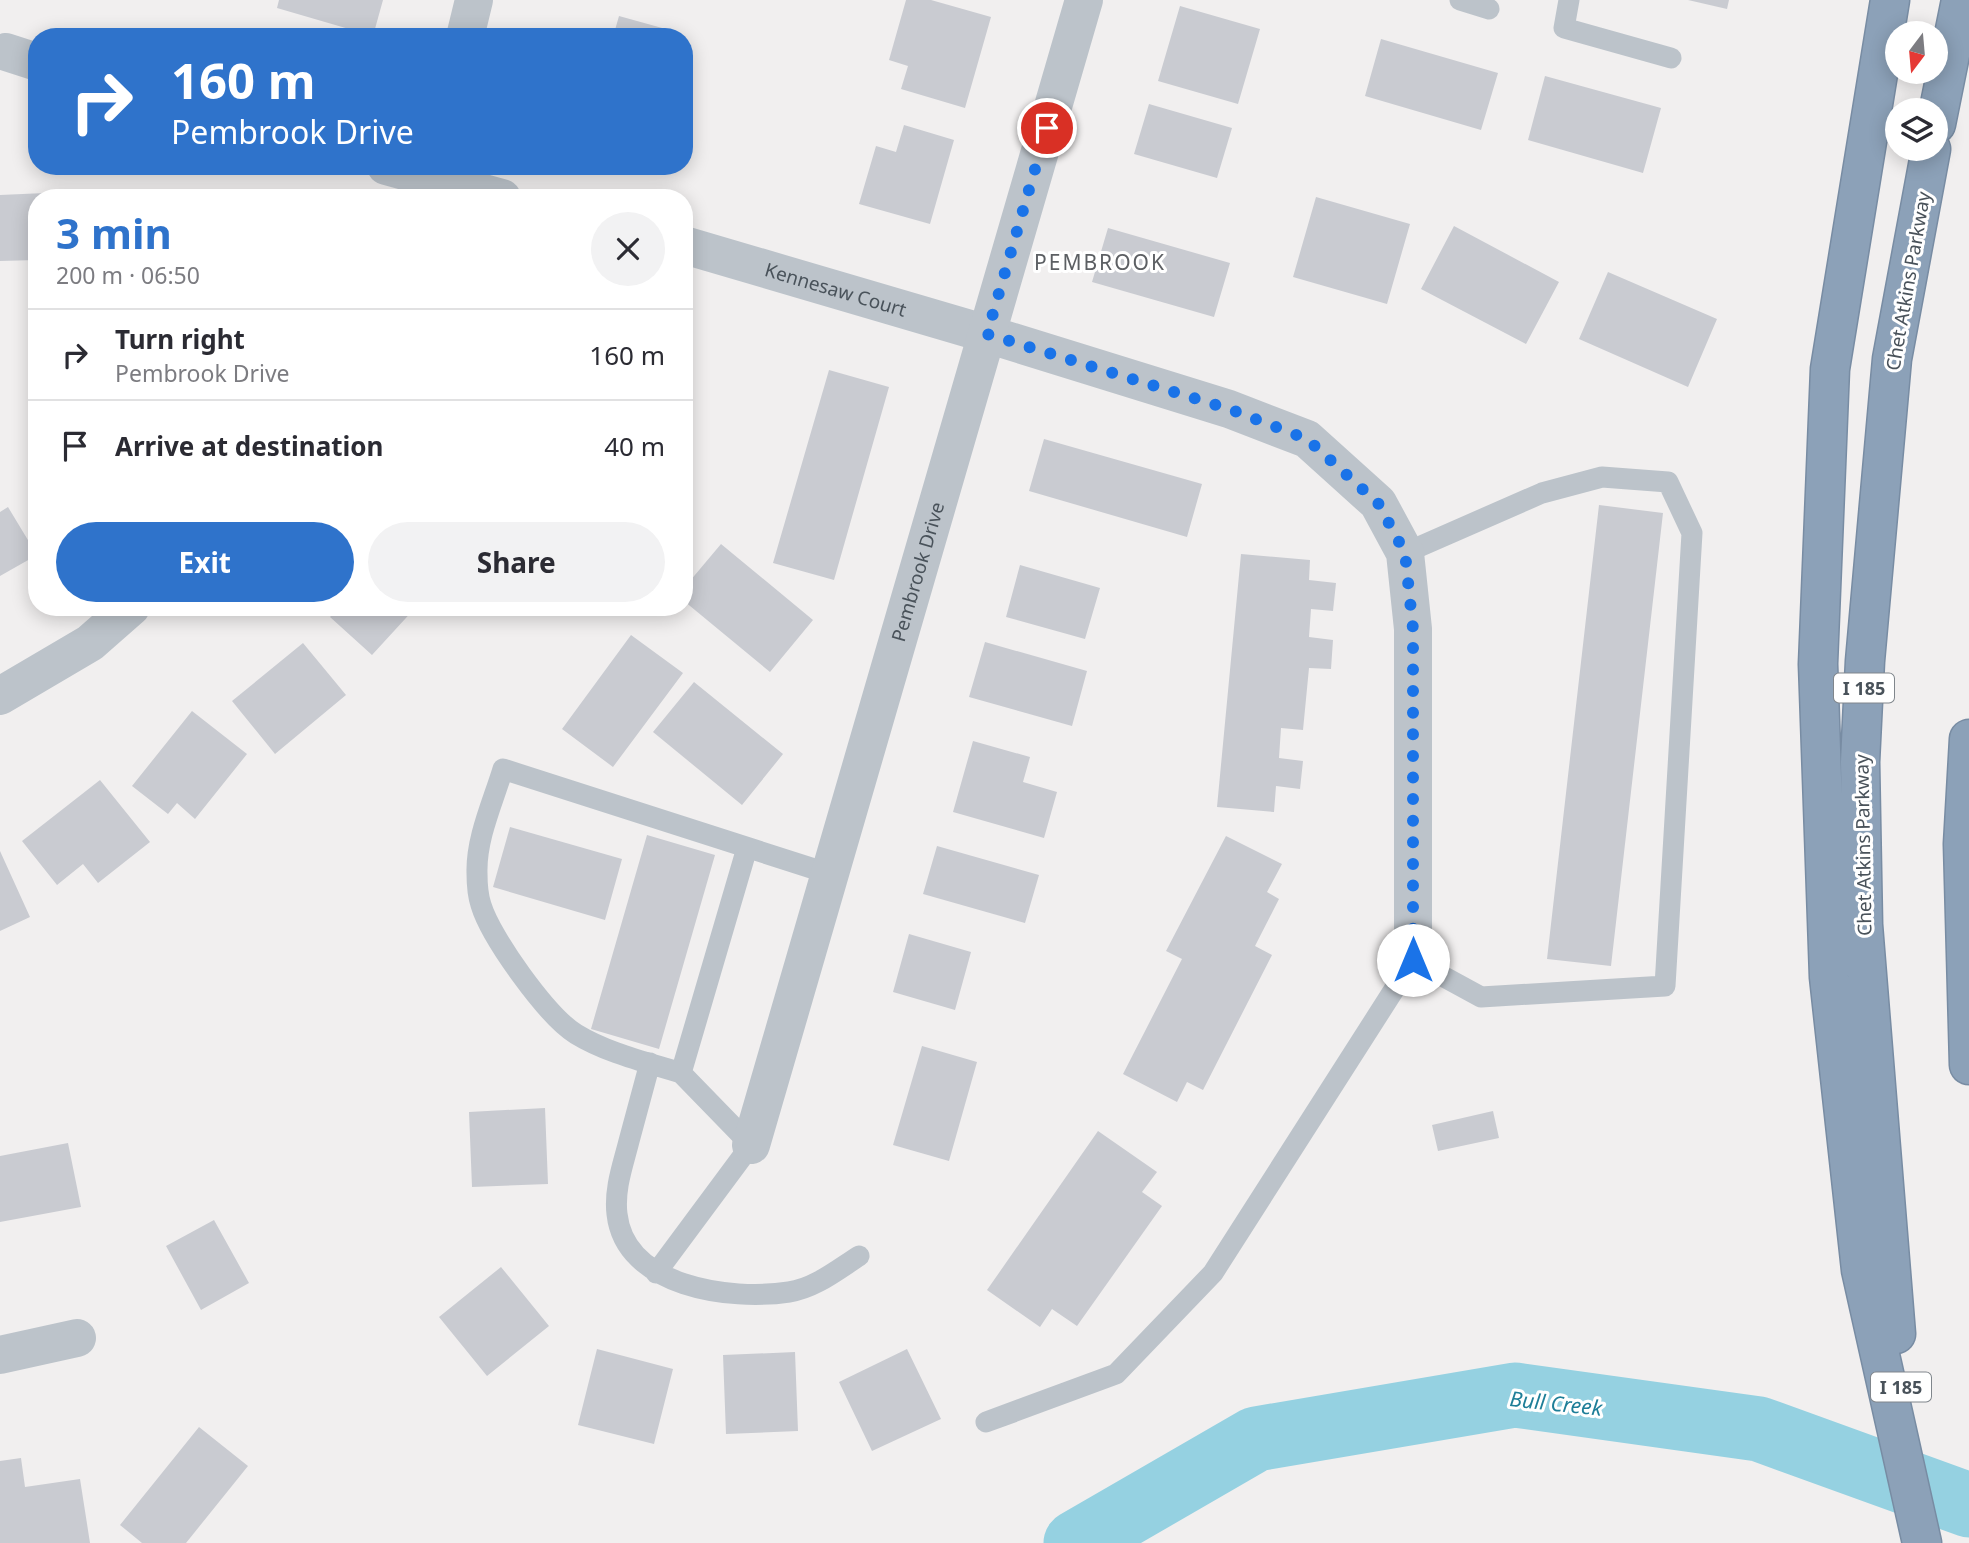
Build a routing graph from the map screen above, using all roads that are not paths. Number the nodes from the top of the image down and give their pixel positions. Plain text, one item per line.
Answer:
1 (474, 0) edge
2 (1084, 0) edge
3 (1460, 0) edge
4 (1569, 0) edge
5 (1890, 0) edge
6 (1961, 0) edge
7 (1489, 9) dead end
8 (467, 28) edge
9 (1671, 58) dead end
10 (1941, 98) edge
11 (1929, 161) edge
12 (413, 175) edge
13 (431, 181) edge
14 (464, 189) edge
15 (693, 248) edge
16 (987, 334) junction
17 (1405, 553) junction
18 (121, 616) edge
19 (0, 696) edge
20 (1969, 739) edge
21 (747, 848) junction
22 (830, 874) junction
23 (1413, 960) junction
24 (650, 1063) junction
25 (1969, 1065) edge
26 (681, 1073) junction
27 (751, 1145) junction
28 (859, 1256) dead end
29 (656, 1273) junction
30 (77, 1338) dead end
31 (0, 1355) edge
32 (986, 1422) dead end
33 (1923, 1543) edge

1 - 8 street
2 - 16 street, Pembrook Drive
3 - 7 lane
4 - 9 lane
5 - 33 highway
6 - 10 highway
11 - 33 highway, Chet Atkins Parkway / I 185
12 - 13 street
13 - 14 street
15 - 16 street, Kennesaw Court
16 - 17 street, Kennesaw Court
16 - 22 street, Pembrook Drive
17 - 23 street
17 - 23 lane
18 - 19 street
20 - 25 highway
21 - 22 lane
21 - 24 lane
21 - 26 lane
22 - 27 street, Pembrook Drive
23 - 32 lane
24 - 26 lane
24 - 29 lane
26 - 27 lane
27 - 29 lane
28 - 29 lane
30 - 31 street

